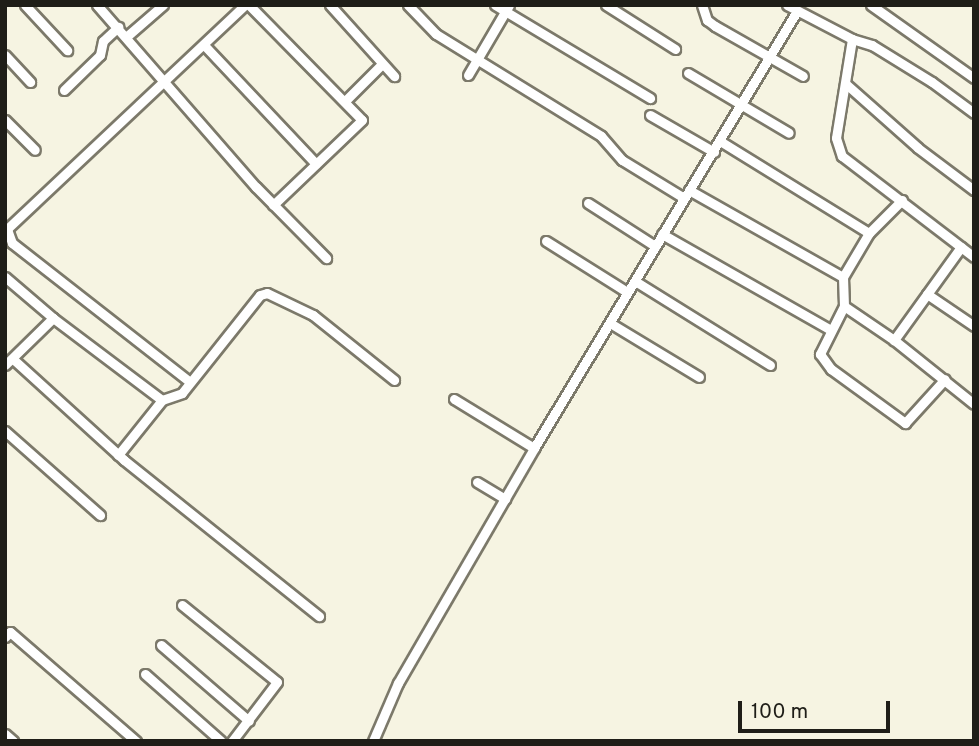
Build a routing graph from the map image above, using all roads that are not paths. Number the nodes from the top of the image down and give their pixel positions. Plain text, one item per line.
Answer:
1 (25, 5) edge
2 (97, 5) edge
3 (163, 5) edge
4 (247, 5) edge
5 (330, 5) edge
6 (408, 5) edge
7 (495, 5) edge
8 (606, 5) edge
9 (702, 5) edge
10 (787, 5) edge
11 (870, 5) edge
12 (506, 9) edge
13 (797, 11) junction
14 (118, 27) junction
15 (126, 37) junction
16 (852, 39) junction
17 (204, 46) junction
18 (675, 49) dead end
19 (67, 50) dead end
20 (5, 55) edge
21 (771, 57) junction
22 (476, 61) junction
23 (382, 64) junction
24 (688, 73) dead end
25 (468, 75) dead end
26 (394, 76) dead end
27 (803, 76) dead end
28 (974, 78) edge
29 (30, 82) dead end
30 (164, 83) junction
31 (846, 84) junction
32 (64, 90) dead end
33 (650, 98) dead end
34 (345, 101) junction
35 (741, 104) junction
36 (974, 113) edge
37 (650, 115) dead end
38 (5, 120) edge
39 (789, 132) dead end
40 (720, 141) junction
41 (35, 150) dead end
42 (714, 152) junction
43 (316, 164) junction
44 (974, 190) edge
45 (687, 194) junction
46 (902, 200) junction
47 (588, 203) dead end
48 (273, 205) junction
49 (6, 228) edge
50 (869, 233) junction
51 (662, 234) junction
52 (546, 241) dead end
53 (655, 246) junction
54 (961, 247) junction
55 (974, 257) edge
56 (326, 258) dead end
57 (5, 277) edge
58 (843, 277) junction
59 (635, 281) junction
60 (627, 292) junction
61 (928, 294) junction
62 (844, 306) junction
63 (53, 318) junction
64 (610, 323) junction
65 (974, 326) edge
66 (831, 330) junction
67 (894, 340) junction
68 (9, 362) edge
69 (770, 365) dead end
70 (699, 377) dead end
71 (945, 379) junction
72 (394, 380) dead end
73 (190, 382) junction
74 (454, 399) dead end
75 (162, 400) junction
76 (974, 404) edge
77 (5, 431) edge
78 (534, 448) junction
79 (118, 455) junction
80 (477, 482) dead end
81 (505, 499) junction
82 (100, 515) dead end
83 (182, 605) dead end
84 (320, 616) dead end
85 (5, 637) edge
86 (161, 645) dead end
87 (145, 674) dead end
88 (249, 721) junction
89 (5, 734) edge
90 (130, 739) edge
91 (13, 741) edge
92 (221, 741) edge
93 (232, 741) edge
94 (373, 741) edge

1 - 19 street
2 - 14 street
3 - 15 street
4 - 17 street
4 - 34 street
5 - 23 street
6 - 22 street
7 - 12 street
8 - 18 street
9 - 21 street
10 - 13 street
11 - 28 street
12 - 22 street
12 - 33 street
13 - 16 street
13 - 21 street
14 - 15 street
14 - 32 street
15 - 30 street
16 - 31 street
16 - 36 street
17 - 30 street
17 - 43 street
20 - 29 street
21 - 27 street
21 - 35 street
22 - 25 street
22 - 45 street
23 - 26 street
23 - 34 street
24 - 35 street
30 - 48 street
30 - 49 street
31 - 44 street
31 - 46 street
34 - 43 street
35 - 39 street
35 - 40 street
37 - 42 street
38 - 41 street
40 - 42 street
40 - 50 street
42 - 45 street
43 - 48 street
45 - 51 street
45 - 58 street
46 - 50 street
46 - 54 street
47 - 53 street
48 - 56 street
49 - 73 street
50 - 58 street
51 - 53 street
51 - 66 street
52 - 60 street
53 - 59 street
54 - 55 street
54 - 61 street
57 - 63 street
58 - 62 street
59 - 60 street
59 - 69 street
60 - 64 street
61 - 65 street
61 - 67 street
62 - 66 street
62 - 67 street
63 - 68 street
63 - 75 street
64 - 70 street
64 - 78 street
66 - 71 street
67 - 71 street
68 - 79 street
71 - 76 street
72 - 73 street
73 - 75 street
74 - 78 street
75 - 79 street
77 - 82 street
78 - 81 street
79 - 84 street
80 - 81 street
81 - 94 street
83 - 88 street
85 - 90 street
86 - 88 street
87 - 92 street
88 - 93 street
89 - 91 street

